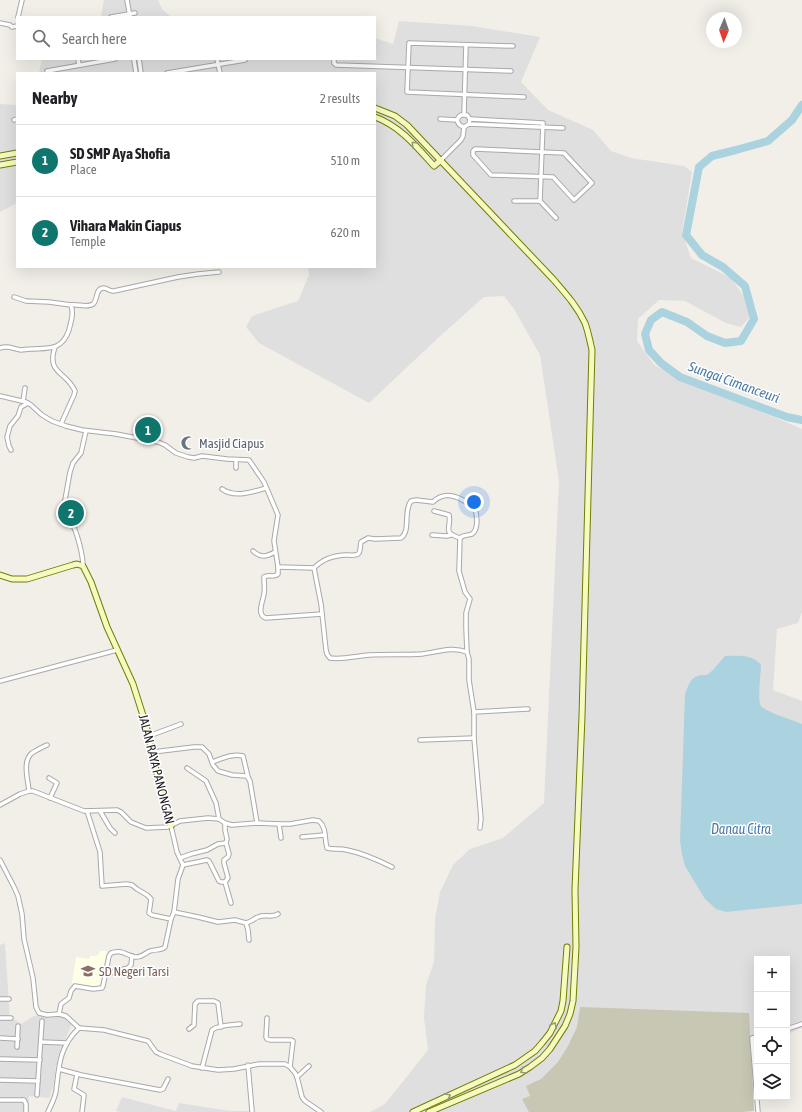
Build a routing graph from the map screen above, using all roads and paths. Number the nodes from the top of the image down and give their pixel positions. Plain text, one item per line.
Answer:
1 (22, 0) edge
2 (127, 0) edge
3 (135, 13) dead end
4 (18, 16) edge
5 (129, 16) edge
6 (0, 23) edge
7 (16, 25) edge
8 (466, 45) junction
9 (513, 46) dead end
10 (78, 60) edge
11 (110, 60) edge
12 (136, 60) edge
13 (136, 60) edge
14 (218, 60) edge
15 (245, 60) dead end
16 (334, 60) edge
17 (218, 65) junction
18 (79, 66) junction
19 (408, 67) junction
20 (465, 69) junction
21 (47, 71) dead end
22 (512, 71) dead end
23 (136, 72) edge
24 (141, 72) edge
25 (173, 72) edge
26 (220, 72) edge
27 (464, 94) junction
28 (524, 97) dead end
29 (376, 108) edge
30 (464, 114) junction
31 (376, 118) edge
32 (440, 119) dead end
33 (470, 119) junction
34 (457, 120) junction
35 (469, 124) junction
36 (464, 127) junction
37 (543, 127) junction
38 (563, 128) dead end
39 (542, 152) junction
40 (16, 153) edge
41 (0, 156) edge
42 (441, 160) junction
43 (16, 162) edge
44 (0, 165) edge
45 (541, 177) junction
46 (514, 201) dead end
47 (540, 201) junction
48 (556, 218) dead end
49 (219, 272) dead end
50 (14, 298) dead end
51 (71, 305) junction
52 (55, 347) junction
53 (0, 348) edge
54 (25, 388) dead end
55 (0, 396) edge
56 (22, 401) junction
57 (28, 403) junction
58 (61, 424) junction
59 (86, 431) junction
60 (11, 450) dead end
61 (236, 460) junction
62 (236, 468) dead end
63 (266, 488) junction
64 (222, 489) dead end
65 (434, 511) dead end
66 (450, 534) junction
67 (432, 535) dead end
68 (460, 538) junction
69 (253, 551) dead end
70 (275, 552) junction
71 (83, 566) junction
72 (278, 567) junction
73 (314, 568) junction
74 (0, 575) edge
75 (322, 614) junction
76 (117, 650) junction
77 (467, 652) junction
78 (0, 681) edge
79 (528, 709) dead end
80 (474, 712) junction
81 (181, 724) dead end
82 (149, 736) junction
83 (474, 738) junction
84 (420, 740) dead end
85 (47, 745) dead end
86 (153, 752) junction
87 (212, 762) junction
88 (187, 768) dead end
89 (248, 777) junction
90 (48, 778) dead end
91 (29, 791) junction
92 (50, 798) junction
93 (0, 805) edge
94 (87, 811) junction
95 (100, 811) junction
96 (219, 819) junction
97 (226, 823) junction
98 (257, 823) junction
99 (280, 824) junction
100 (171, 826) junction
101 (480, 828) dead end
102 (115, 833) dead end
103 (326, 835) junction
104 (302, 837) dead end
105 (281, 838) dead end
106 (226, 843) junction
107 (180, 858) junction
108 (0, 860) edge
109 (183, 865) junction
110 (392, 867) dead end
111 (225, 882) junction
112 (231, 903) dead end
113 (174, 912) junction
114 (278, 914) dead end
115 (171, 919) junction
116 (246, 924) junction
117 (249, 940) dead end
118 (567, 947) dead end
119 (132, 956) junction
120 (106, 974) junction
121 (563, 998) junction
122 (573, 998) junction
123 (0, 999) edge
124 (9, 999) dead end
125 (59, 1014) junction
126 (0, 1018) edge
127 (11, 1018) dead end
128 (267, 1018) dead end
129 (42, 1021) dead end
130 (240, 1024) dead end
131 (802, 1024) edge
132 (18, 1026) dead end
133 (221, 1027) junction
134 (79, 1028) junction
135 (790, 1028) edge
136 (189, 1029) dead end
137 (0, 1038) edge
138 (754, 1038) edge
139 (18, 1039) junction
140 (41, 1042) junction
141 (67, 1043) junction
142 (17, 1047) dead end
143 (0, 1059) edge
144 (40, 1060) junction
145 (754, 1063) edge
146 (754, 1064) edge
147 (248, 1065) junction
148 (309, 1066) dead end
149 (290, 1067) junction
150 (202, 1068) junction
151 (59, 1069) junction
152 (77, 1074) junction
153 (297, 1077) junction
154 (168, 1079) dead end
155 (0, 1080) edge
156 (38, 1081) junction
157 (37, 1095) dead end
158 (0, 1100) edge
159 (252, 1111) edge
160 (26, 1112) edge
161 (48, 1112) edge
162 (82, 1112) edge
163 (320, 1112) edge
164 (413, 1112) edge
165 (429, 1112) edge
166 (758, 1112) edge

1 - 4 street
2 - 5 street
3 - 5 street
6 - 7 street
8 - 9 street
8 - 19 street
8 - 20 street
10 - 18 street
11 - 18 street
12 - 23 street
13 - 24 street
14 - 17 street
15 - 17 street
16 - 19 street
17 - 25 street
17 - 26 street
18 - 21 street
19 - 20 street
19 - 27 street
20 - 22 street
20 - 27 street
27 - 28 street
27 - 30 street
29 - 42 street
30 - 33 street
30 - 34 street
42 -> 31 street
32 - 34 street
33 - 35 street
33 - 37 street
34 - 36 street
35 - 36 street
35 - 37 street
36 - 42 street
37 - 38 street
37 - 39 street
39 - 45 street
39 - 45 street
39 - 45 street
40 - 41 street
42 - 122 street
43 - 44 street
45 - 47 street
46 - 47 street
47 - 48 street
49 - 51 street
50 - 51 street
51 - 52 street
52 - 53 street
52 - 58 street
54 - 56 street
55 - 56 street
56 - 57 street
57 - 58 street
57 - 60 street
58 - 59 street
59 - 61 street
59 - 71 street
61 - 62 street
61 - 63 street
63 - 64 street
63 - 70 street
65 - 66 street
66 - 67 street
66 - 68 street
68 - 73 street
68 - 77 street
69 - 70 street
70 - 72 street
71 - 74 street
71 - 76 street, JALAN RAYA PANONGAN
72 - 73 street
72 - 75 street
73 - 75 street
75 - 77 street
76 - 78 street
76 - 82 street, JALAN RAYA PANONGAN
77 - 80 street
79 - 80 street
80 - 83 street
81 - 82 street
82 - 86 street, JALAN RAYA PANONGAN
83 - 84 street
83 - 101 street
85 - 91 street
86 - 87 street
86 - 100 street, JALAN RAYA PANONGAN
87 - 89 street
87 - 89 street
88 - 96 street
89 - 98 street
90 - 92 street
91 - 92 street
91 - 93 street
92 - 94 street
94 - 95 street
94 - 115 street
95 - 100 street
95 - 102 street
96 - 97 street
96 - 100 street
97 - 98 street
97 - 106 street
98 - 99 street
99 - 103 street
99 - 105 street
100 - 107 street, JALAN RAYA PANONGAN
103 - 104 street
103 - 110 street
106 - 107 street
106 - 111 street
107 - 109 street, JALAN RAYA PANONGAN
108 - 125 street
109 - 111 street
109 - 113 street
111 - 112 street
113 - 115 street
113 - 116 street
114 - 116 street
115 - 119 street
116 - 117 street
118 - 121 street
119 - 120 street
119 - 120 street
120 - 125 street
121 - 122 street
164 -> 121 street
122 -> 165 street
123 - 124 street
125 - 134 street
126 - 127 street
128 - 149 street
129 - 140 street
130 - 133 street
131 - 135 street
132 - 139 street
133 - 136 street
133 - 150 street
134 - 141 street
134 - 150 street
137 - 139 street
138 - 145 street
139 - 142 street
140 - 141 street
140 - 144 street
141 - 151 street
143 - 144 street
144 - 156 street
146 - 166 street
147 - 149 street
147 - 150 street
147 - 159 street
148 - 153 street
149 - 153 street
151 - 152 street
151 - 161 street
152 - 154 street
152 - 162 street
153 - 163 street
155 - 156 street
156 - 157 street
158 - 160 street

